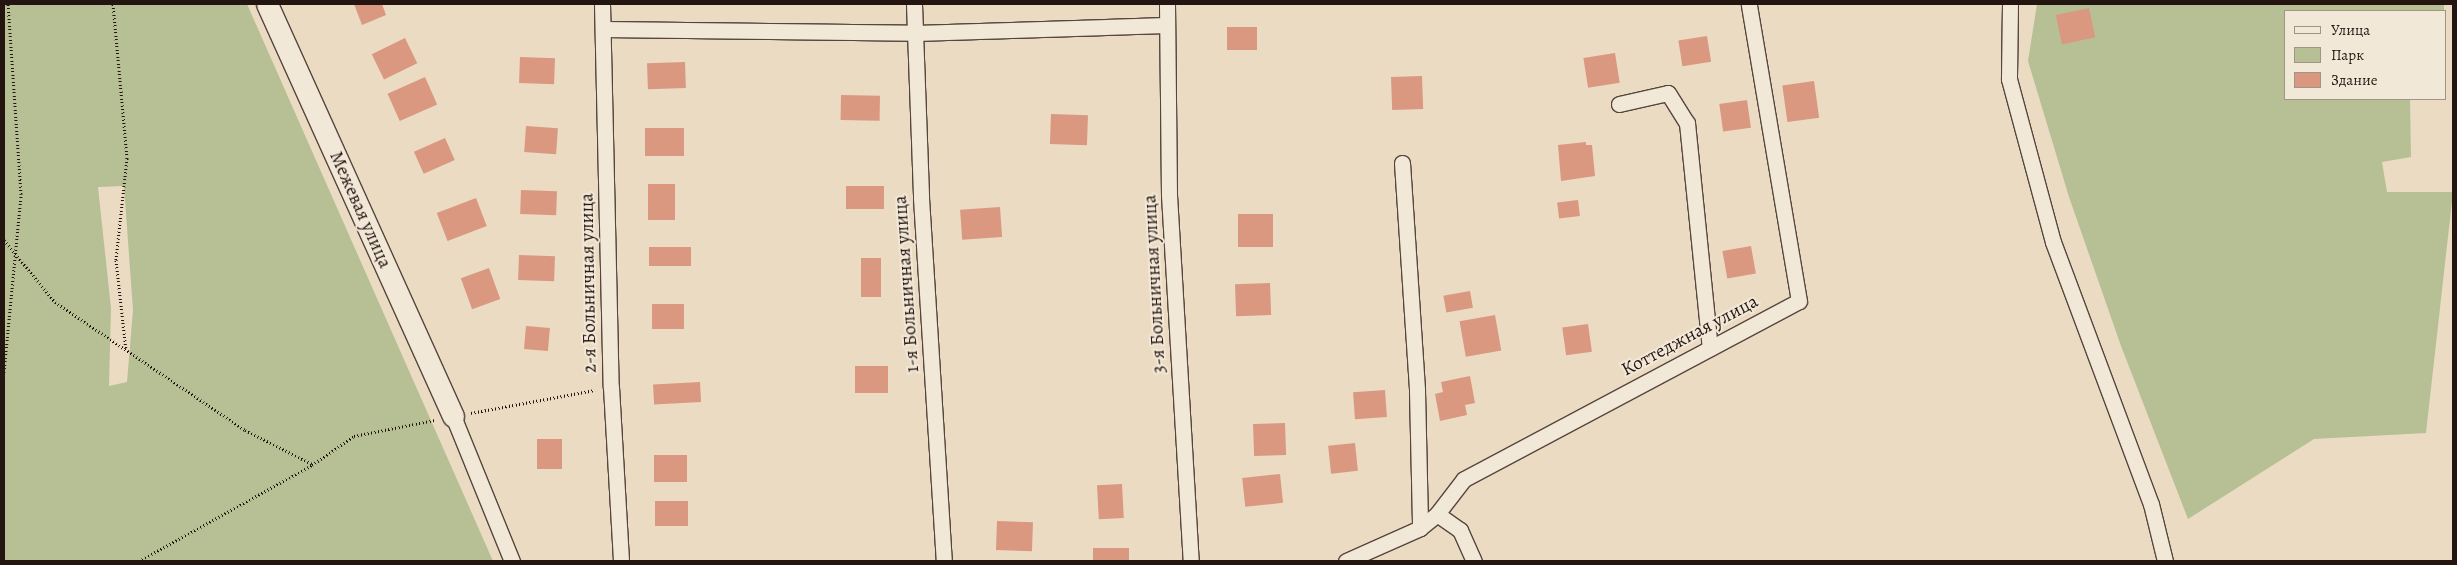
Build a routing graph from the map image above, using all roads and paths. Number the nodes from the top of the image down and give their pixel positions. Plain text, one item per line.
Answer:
1 (8, 4) edge
2 (113, 4) edge
3 (267, 4) edge
4 (602, 4) edge
5 (914, 4) edge
6 (1167, 4) edge
7 (1749, 4) edge
8 (2010, 4) edge
9 (9, 16) junction
10 (4, 18) edge
11 (1166, 26) junction
12 (603, 29) junction
13 (915, 33) junction
14 (1619, 104) dead end
15 (1402, 163) dead end
16 (4, 240) edge
17 (15, 256) junction
18 (1710, 348) junction
19 (126, 350) junction
20 (4, 372) edge
21 (611, 387) junction
22 (453, 416) junction
23 (312, 464) junction
24 (1436, 514) junction
25 (1420, 528) junction
26 (139, 561) edge
27 (512, 561) edge
28 (621, 561) edge
29 (944, 561) edge
30 (1191, 561) edge
31 (1346, 561) edge
32 (1474, 561) edge
33 (2165, 561) edge

1 - 9 path
2 - 19 path
3 - 22 street, Межевая улица
4 - 12 street, 2-я Больничная улица
5 - 13 street, 1-я Больничная улица
6 - 11 street, 3-я Больничная улица
7 - 18 street, Коттеджная улица
8 - 33 street
9 - 10 path
9 - 17 path
11 - 13 street
11 - 30 street, 3-я Больничная улица
12 - 13 street
12 - 21 street, 2-я Больничная улица
13 - 29 street, 1-я Больничная улица
14 - 18 street
15 - 25 street
16 - 17 path
17 - 19 path
17 - 20 path
18 - 24 street, Коттеджная улица
19 - 23 path
21 - 22 path
21 - 28 street, 2-я Больничная улица
22 - 23 path
22 - 27 street
23 - 26 path
24 - 25 street, Коттеджная улица
24 - 32 street
25 - 31 street, Коттеджная улица

